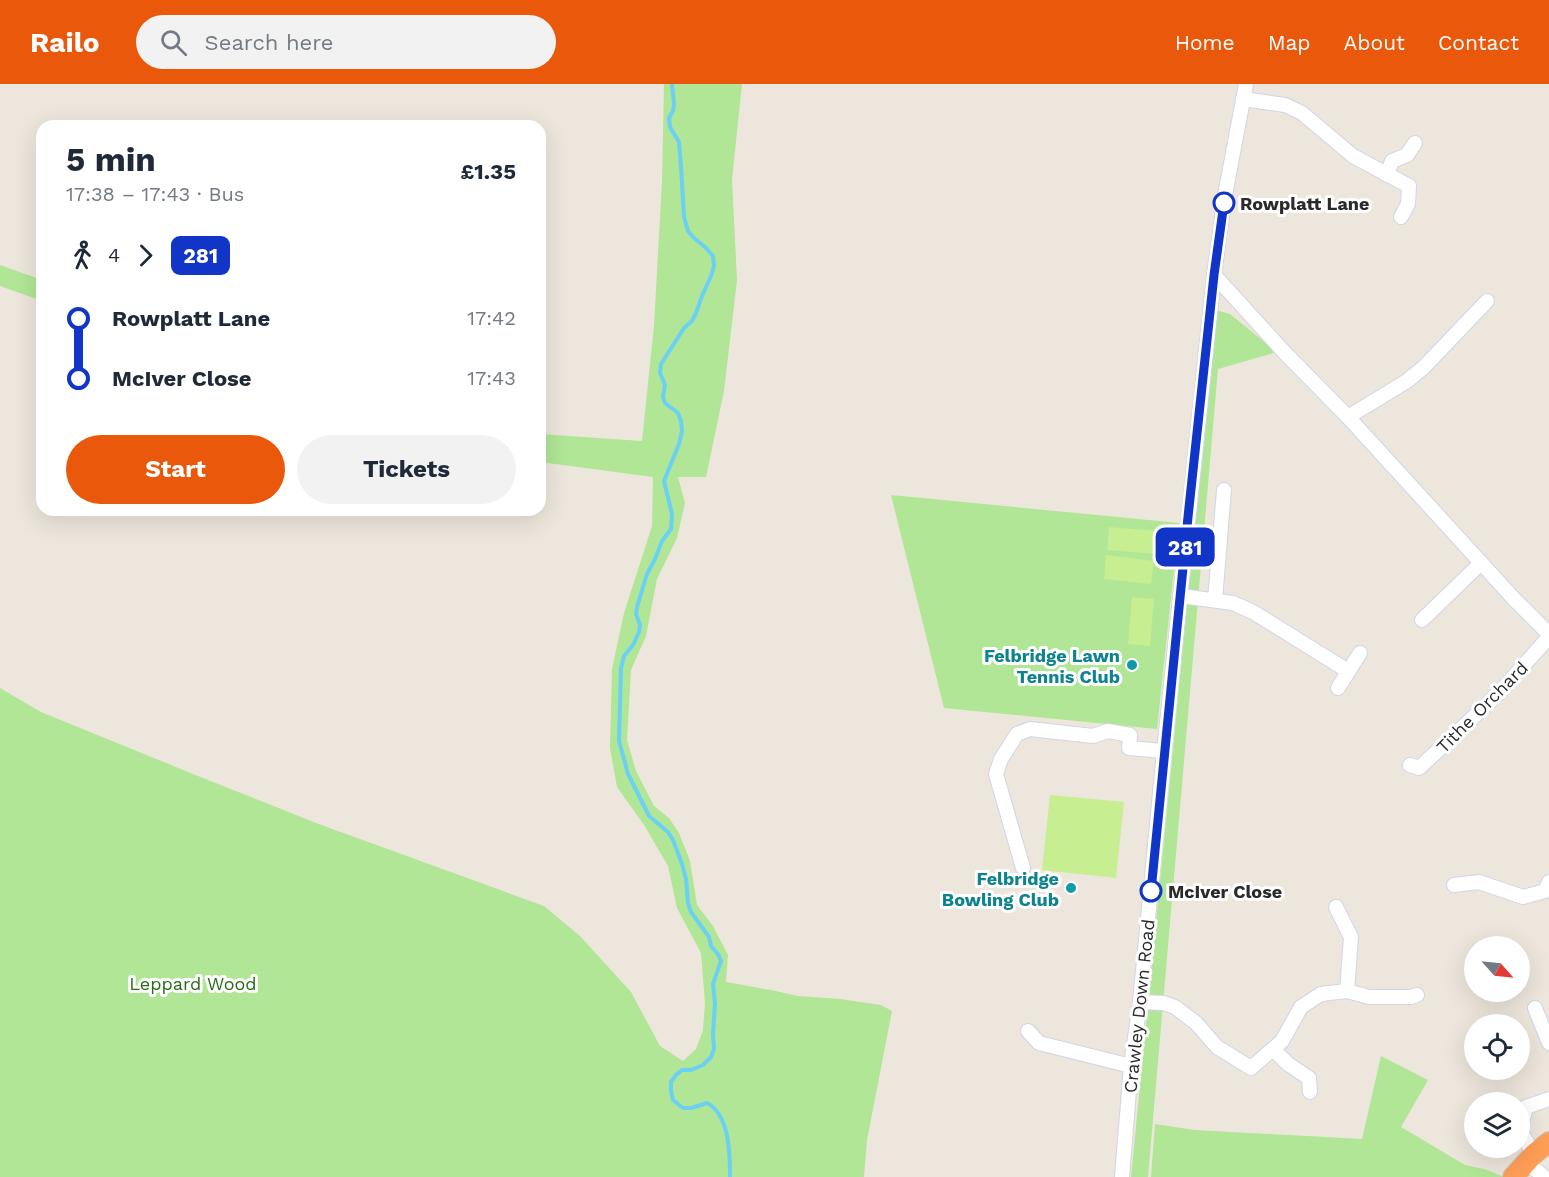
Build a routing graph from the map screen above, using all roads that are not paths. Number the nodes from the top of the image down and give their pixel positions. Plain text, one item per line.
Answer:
1 (1246, 84) edge
2 (1243, 99) junction
3 (1415, 143) dead end
4 (1387, 175) junction
5 (1401, 217) dead end
6 (1214, 275) junction
7 (1487, 301) dead end
8 (1348, 417) junction
9 (1224, 490) dead end
10 (1481, 563) junction
11 (1181, 596) junction
12 (1215, 600) junction
13 (1422, 621) dead end
14 (1549, 635) edge
15 (1359, 653) dead end
16 (1348, 671) junction
17 (1338, 688) dead end
18 (1164, 751) junction
19 (1410, 765) dead end
20 (1023, 868) dead end
21 (1549, 882) edge
22 (1454, 885) dead end
23 (1336, 907) dead end
24 (1347, 991) junction
25 (1417, 995) dead end
26 (1140, 1002) junction
27 (1535, 1008) dead end
28 (1028, 1031) dead end
29 (1549, 1043) edge
30 (1273, 1048) junction
31 (1131, 1066) junction
32 (1310, 1092) dead end
33 (1549, 1099) edge
34 (1530, 1106) edge
35 (1537, 1152) edge
36 (1122, 1177) edge
37 (1513, 1177) edge
38 (1544, 1177) edge

1 - 2 street, Crawley Down Road
2 - 4 street
2 - 6 street, Crawley Down Road
3 - 4 street
4 - 5 street
6 - 8 street
6 - 11 street, Crawley Down Road
7 - 8 street
8 - 10 street
9 - 12 street
10 - 13 street
10 - 14 street
11 - 12 street
11 - 18 street, Crawley Down Road
12 - 16 street
14 - 19 street, Tithe Orchard
15 - 16 street
16 - 17 street
18 - 20 street
18 - 26 street, Crawley Down Road
21 - 22 street
23 - 24 street
24 - 25 street
24 - 30 street
26 - 30 street
26 - 31 street, Crawley Down Road
27 - 29 street
28 - 31 street
30 - 32 street
31 - 36 street, Crawley Down Road
33 - 34 street
35 - 37 highway
35 - 38 street

